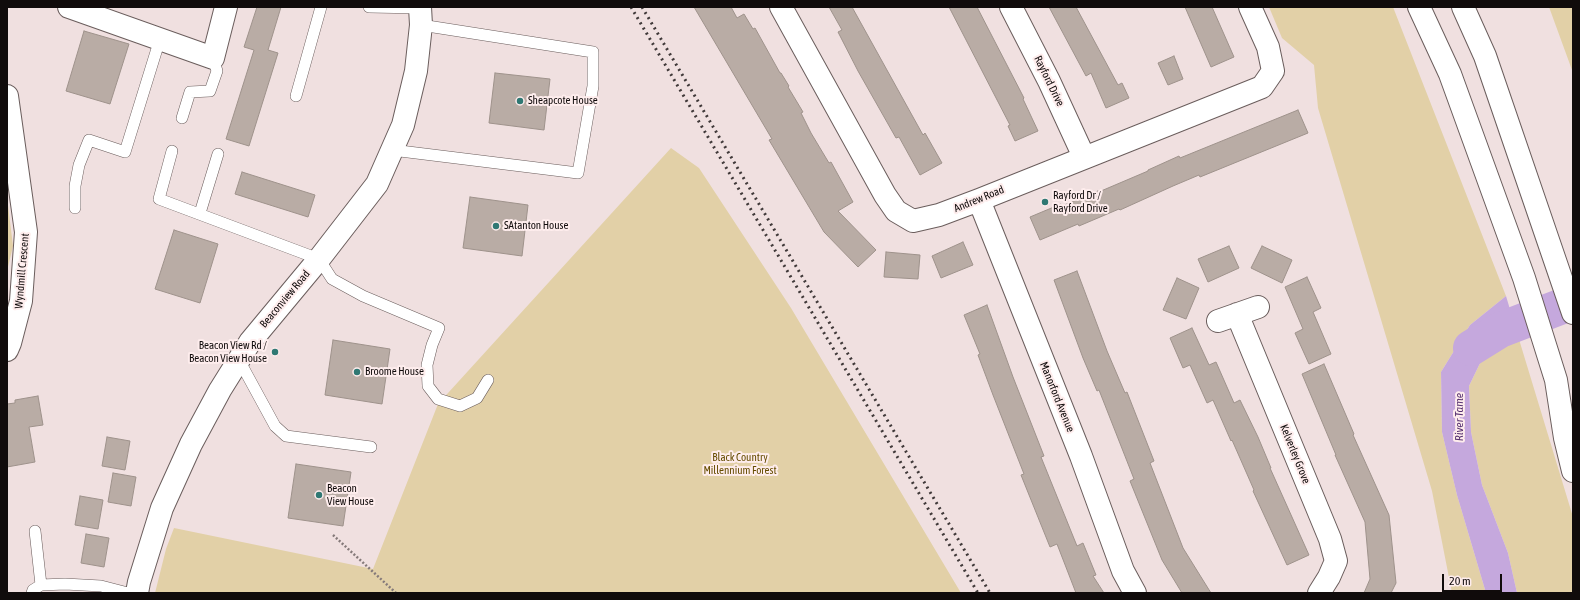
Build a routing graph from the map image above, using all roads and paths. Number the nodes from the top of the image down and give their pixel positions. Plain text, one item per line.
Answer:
1 (69, 7) edge
2 (226, 7) edge
3 (321, 7) edge
4 (369, 7) edge
5 (781, 7) edge
6 (1011, 7) edge
7 (1250, 7) edge
8 (1419, 7) edge
9 (1463, 7) edge
10 (420, 13) edge
11 (160, 39) junction
12 (213, 58) junction
13 (7, 96) edge
14 (296, 96) dead end
15 (182, 118) dead end
16 (392, 150) junction
17 (172, 151) dead end
18 (218, 154) dead end
19 (1084, 157) junction
20 (979, 200) junction
21 (75, 208) dead end
22 (200, 213) junction
23 (319, 259) junction
24 (1258, 307) dead end
25 (1573, 313) edge
26 (7, 350) edge
27 (239, 360) junction
28 (488, 380) dead end
29 (371, 448) dead end
30 (1573, 471) edge
31 (35, 531) dead end
32 (333, 535) dead end
33 (41, 585) junction
34 (32, 593) edge
35 (128, 593) edge
36 (137, 593) edge
37 (396, 593) edge
38 (1135, 593) edge
39 (1318, 593) edge

1 - 11 main road
2 - 12 main road
3 - 14 lane
4 - 10 lane
5 - 20 main road, Andrew Road
6 - 19 main road, Rayford Drive
7 - 19 main road, Andrew Road
8 - 30 main road
9 - 25 main road
10 - 16 main road, Beaconview Road
10 - 16 lane
11 - 12 main road
11 - 21 lane
12 - 15 lane
13 - 26 main road, Wyndmill Crescent
16 - 23 main road, Beaconview Road
17 - 22 lane
18 - 22 lane
19 - 20 main road, Andrew Road
20 - 38 main road, Manorford Avenue
22 - 23 lane
23 - 27 main road, Beaconview Road
23 - 28 lane
24 - 39 main road, Kelverley Grove
27 - 29 lane
27 - 36 main road, Beaconview Road
31 - 33 lane
32 - 37 path
33 - 34 lane
33 - 35 lane

